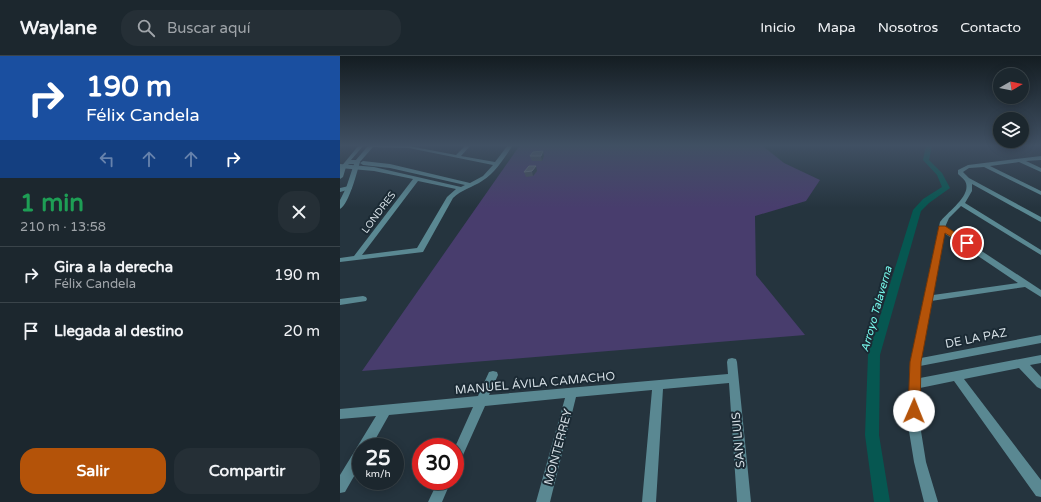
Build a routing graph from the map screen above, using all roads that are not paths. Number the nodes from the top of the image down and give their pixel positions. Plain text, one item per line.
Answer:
1 (343, 165) edge
2 (356, 165) edge
3 (360, 166) edge
4 (384, 166) edge
5 (494, 166) edge
6 (979, 166) edge
7 (987, 166) edge
8 (340, 177) edge
9 (416, 179) junction
10 (966, 179) junction
11 (472, 185) junction
12 (349, 188) junction
13 (462, 188) junction
14 (340, 190) edge
15 (1041, 193) edge
16 (961, 203) junction
17 (340, 207) edge
18 (1041, 220) edge
19 (942, 228) junction
20 (1041, 252) edge
21 (357, 258) junction
22 (340, 260) edge
23 (1028, 284) junction
24 (1041, 294) edge
25 (362, 299) dead end
26 (928, 299) junction
27 (340, 302) edge
28 (1041, 339) edge
29 (1041, 359) edge
30 (732, 362) dead end
31 (915, 362) junction
32 (1022, 363) junction
33 (492, 375) dead end
34 (956, 376) junction
35 (733, 378) junction
36 (915, 384) junction
37 (1041, 384) edge
38 (658, 385) junction
39 (572, 392) junction
40 (483, 400) junction
41 (386, 410) junction
42 (340, 414) edge
43 (369, 438) edge
44 (464, 441) edge
45 (352, 467) edge
46 (340, 487) edge
47 (441, 490) edge
48 (1041, 491) edge
49 (435, 502) edge
50 (543, 502) edge
51 (649, 502) edge
52 (744, 502) edge
53 (931, 502) edge

1 - 8 street
2 - 12 street
3 - 9 street
4 - 11 street
5 - 11 street
6 - 10 street
7 - 15 street
9 - 13 street
9 - 21 street, LONDRES
10 - 16 street
10 - 18 street
11 - 13 street
12 - 14 street
12 - 17 street
13 - 21 street
16 - 19 street
16 - 20 street
19 - 23 street
19 - 26 street
21 - 22 street
23 - 24 street
23 - 26 street
25 - 27 street
26 - 31 street
28 - 31 street, DE LA PAZ
29 - 32 street
30 - 35 street, SAN LUIS
31 - 36 street
32 - 34 street
32 - 37 street
33 - 40 street
34 - 36 street
34 - 48 street
35 - 38 street, MANUEL ÁVILA CAMACHO
35 - 52 street, SAN LUIS
36 - 53 street
38 - 39 street, MANUEL ÁVILA CAMACHO
38 - 51 street
39 - 40 street, MANUEL ÁVILA CAMACHO
39 - 50 street, MONTERREY
40 - 41 street, MANUEL ÁVILA CAMACHO
40 - 44 street
41 - 42 street, MANUEL ÁVILA CAMACHO
41 - 43 street
45 - 46 street
47 - 49 street

